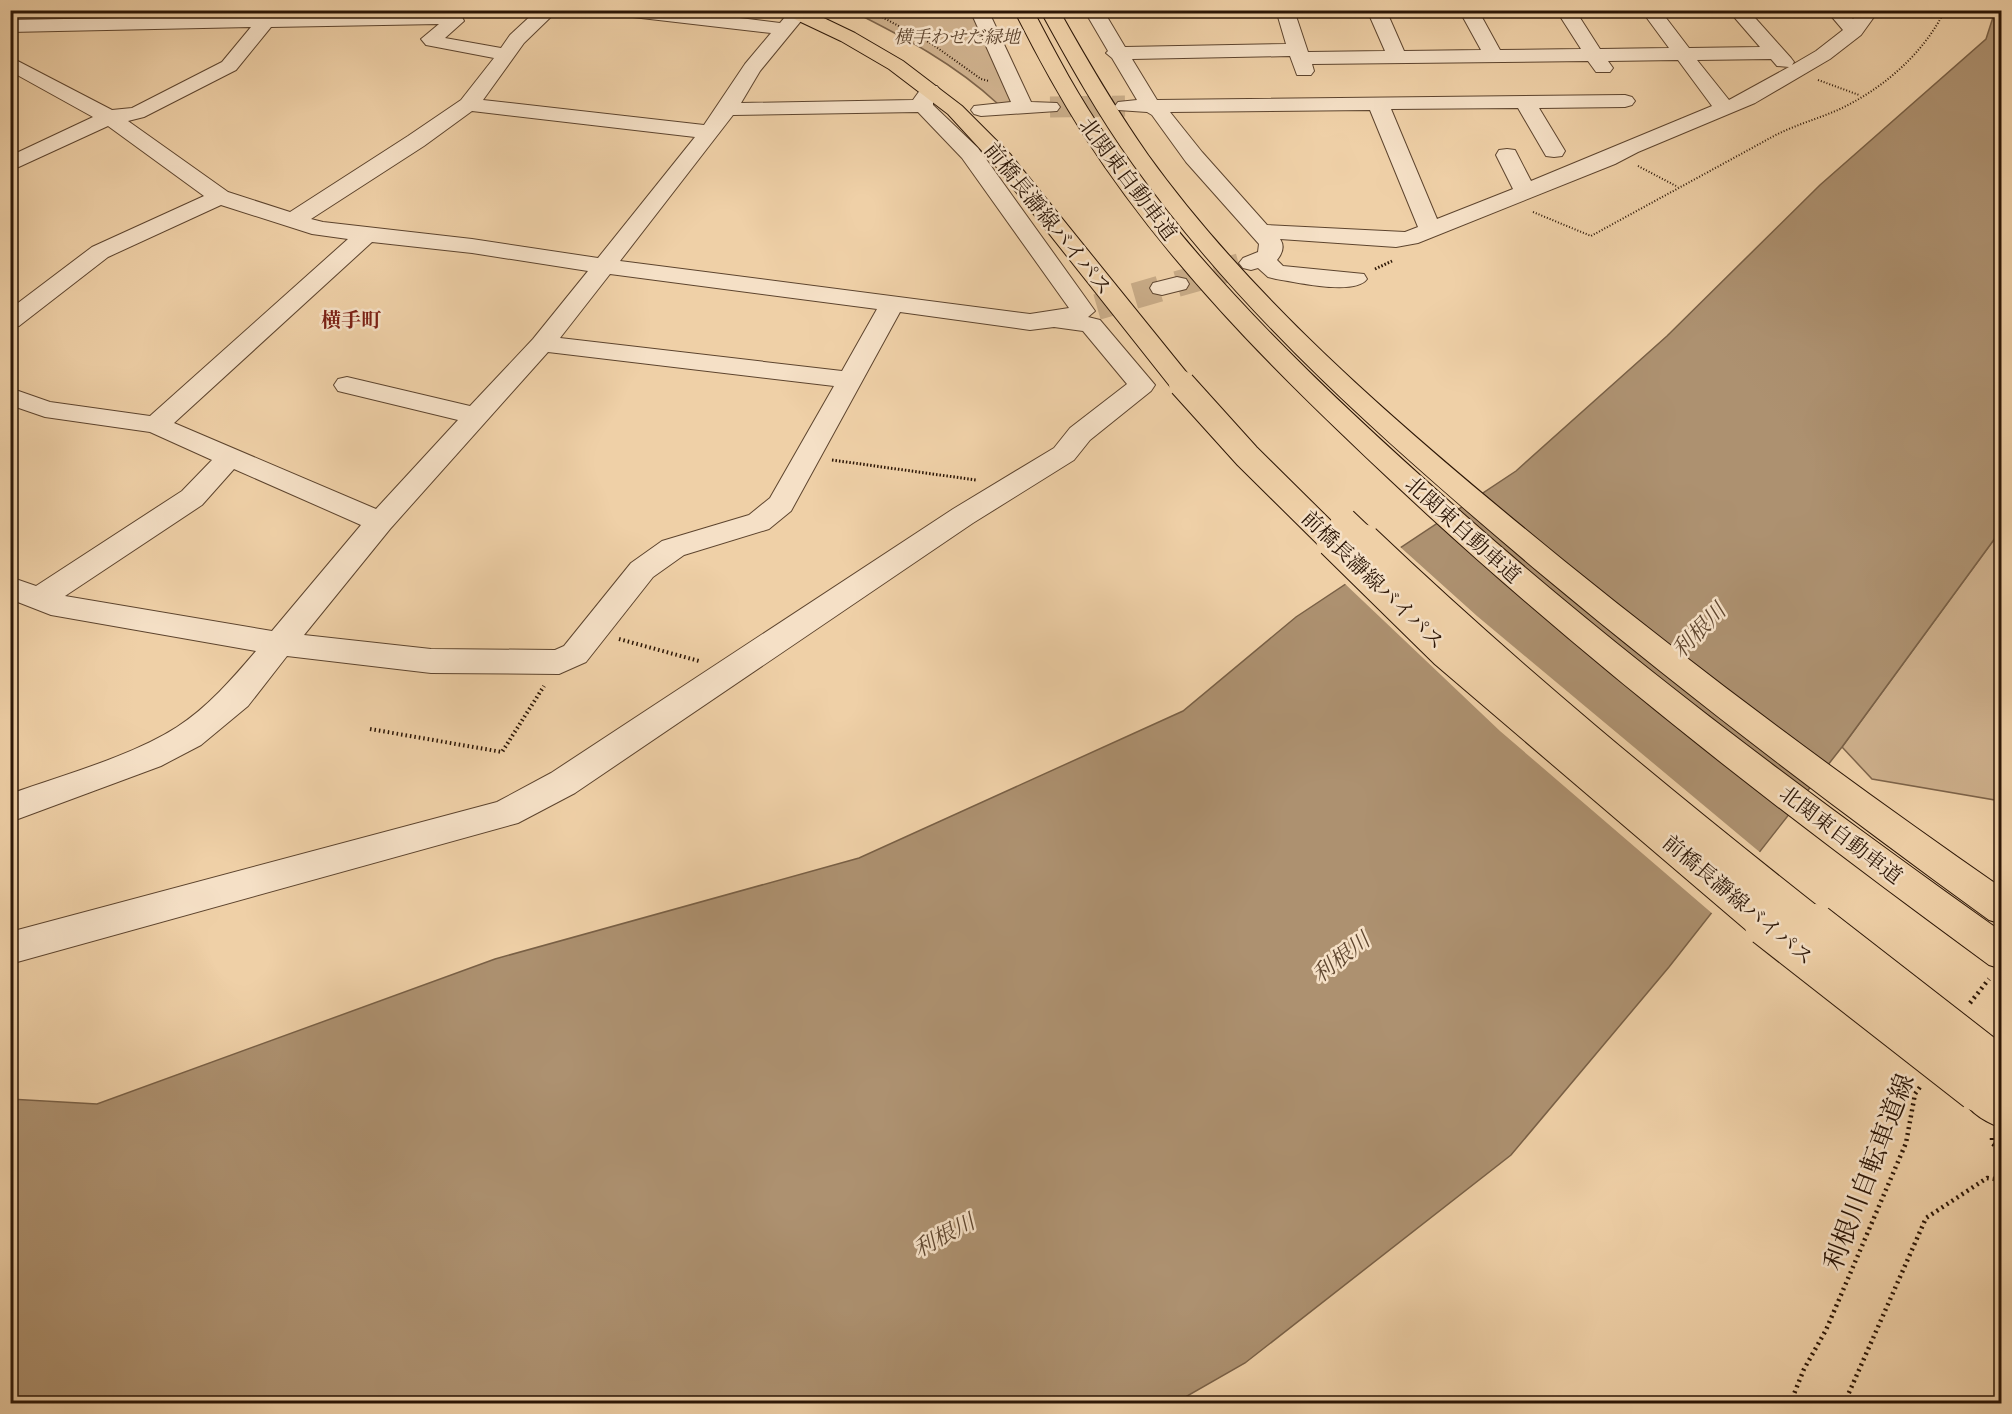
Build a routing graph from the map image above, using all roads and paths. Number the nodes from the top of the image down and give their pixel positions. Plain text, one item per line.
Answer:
1 (549, 10) edge
2 (624, 10) edge
3 (869, 10) edge
4 (979, 10) edge
5 (1023, 10) edge
6 (1048, 10) edge
7 (1093, 10) edge
8 (1285, 10) edge
9 (1376, 10) edge
10 (1468, 10) edge
11 (1565, 10) edge
12 (1650, 10) edge
13 (1737, 10) edge
14 (1835, 10) edge
15 (1870, 10) edge
16 (1944, 11) edge
17 (804, 15) edge
18 (265, 22) junction
19 (10, 26) edge
20 (1854, 31) junction
21 (1116, 52) junction
22 (1774, 53) junction
23 (1299, 54) junction
24 (1594, 54) junction
25 (506, 55) junction
26 (1683, 55) junction
27 (1494, 56) junction
28 (1397, 57) junction
29 (10, 63) edge
30 (1795, 71) junction
31 (992, 80) dead end
32 (1860, 95) junction
33 (926, 98) junction
34 (1525, 102) junction
35 (1378, 103) junction
36 (468, 104) junction
37 (1316, 104) junction
38 (1150, 105) junction
39 (1125, 106) tunnel mouth
40 (1024, 107) junction
41 (1050, 107) tunnel mouth
42 (1728, 108) junction
43 (727, 109) junction
44 (981, 110) junction
45 (109, 117) junction
46 (1638, 119) junction
47 (710, 132) junction
48 (1554, 151) dead end
49 (1623, 151) junction
50 (1507, 155) dead end
51 (10, 165) edge
52 (1678, 187) junction
53 (220, 197) junction
54 (1527, 199) junction
55 (291, 221) junction
56 (1430, 230) junction
57 (1260, 231) junction
58 (367, 234) junction
59 (604, 266) junction
60 (1355, 279) dead end
61 (892, 305) junction
62 (1078, 313) junction
63 (10, 321) edge
64 (1274, 333) junction
65 (542, 344) junction
66 (1191, 378) junction
67 (850, 380) junction
68 (347, 385) dead end
69 (10, 396) edge
70 (476, 416) junction
71 (156, 425) junction
72 (807, 456) junction
73 (230, 458) junction
74 (1013, 485) junction
75 (380, 522) junction
76 (24, 593) edge
77 (592, 632) junction
78 (280, 644) junction
79 (559, 663) junction
80 (733, 671) junction
81 (370, 729) dead end
82 (10, 808) edge
83 (2001, 909) edge
84 (10, 948) edge
85 (1998, 963) edge
86 (1969, 1005) dead end
87 (1921, 1084) dead end
88 (1993, 1095) edge
89 (2001, 1151) edge
90 (2001, 1180) edge
91 (1790, 1404) edge
92 (1844, 1404) edge

1 - 25 street
2 - 17 street
3 - 31 path
4 - 40 street
5 - 64 main road, 北関東自動車道
6 - 64 main road, 北関東自動車道
7 - 21 street
8 - 23 street
9 - 28 street
10 - 27 street
11 - 24 street
12 - 26 street
13 - 22 street
14 - 20 street
15 - 20 street
16 - 32 path
17 - 33 main road, 前橋長瀞線バイパス
17 - 43 street
17 - 44 main road, 前橋長瀞線バイパス
18 - 19 street
18 - 25 street
18 - 45 street
20 - 30 street
21 - 23 street
21 - 38 street
22 - 26 street
22 - 30 street
23 - 28 street
23 - 37 street
24 - 26 street
24 - 27 street
24 - 46 street
25 - 36 street
26 - 42 street
27 - 28 street
29 - 45 street
30 - 32 path
30 - 42 street
32 - 52 path
33 - 43 street
33 - 62 street
33 - 66 main road, 前橋長瀞線バイパス
34 - 35 street
34 - 46 street
34 - 48 street
35 - 37 street
35 - 56 street
36 - 47 street
36 - 55 street
37 - 38 street
38 - 39 street
38 - 57 street
40 - 41 street
40 - 44 street
42 - 46 street
43 - 47 street
44 - 66 main road, 前橋長瀞線バイパス
45 - 51 street
45 - 53 street
46 - 49 street
47 - 59 street
49 - 52 path
49 - 54 street
50 - 54 street
52 - 54 path
53 - 55 street
53 - 63 street
54 - 56 street
55 - 58 street
56 - 57 street
57 - 60 street
58 - 59 street
58 - 71 street
59 - 61 street
59 - 65 street
61 - 62 street
61 - 67 street
62 - 74 street
64 - 83 main road, 北関東自動車道
64 - 85 main road, 北関東自動車道
65 - 67 street
65 - 70 street
66 - 88 main road, 前橋長瀞線バイパス, bridge
67 - 72 street
68 - 70 street
69 - 71 street
70 - 75 street
71 - 73 street
72 - 74 path
72 - 77 street
73 - 75 street
73 - 76 street
74 - 80 street
75 - 78 street
76 - 78 street
77 - 79 street
77 - 80 path
78 - 79 street
78 - 82 street
79 - 81 path
80 - 84 street
85 - 86 path
87 - 91 path, 利根川自転車道線
88 - 89 path
90 - 92 path

